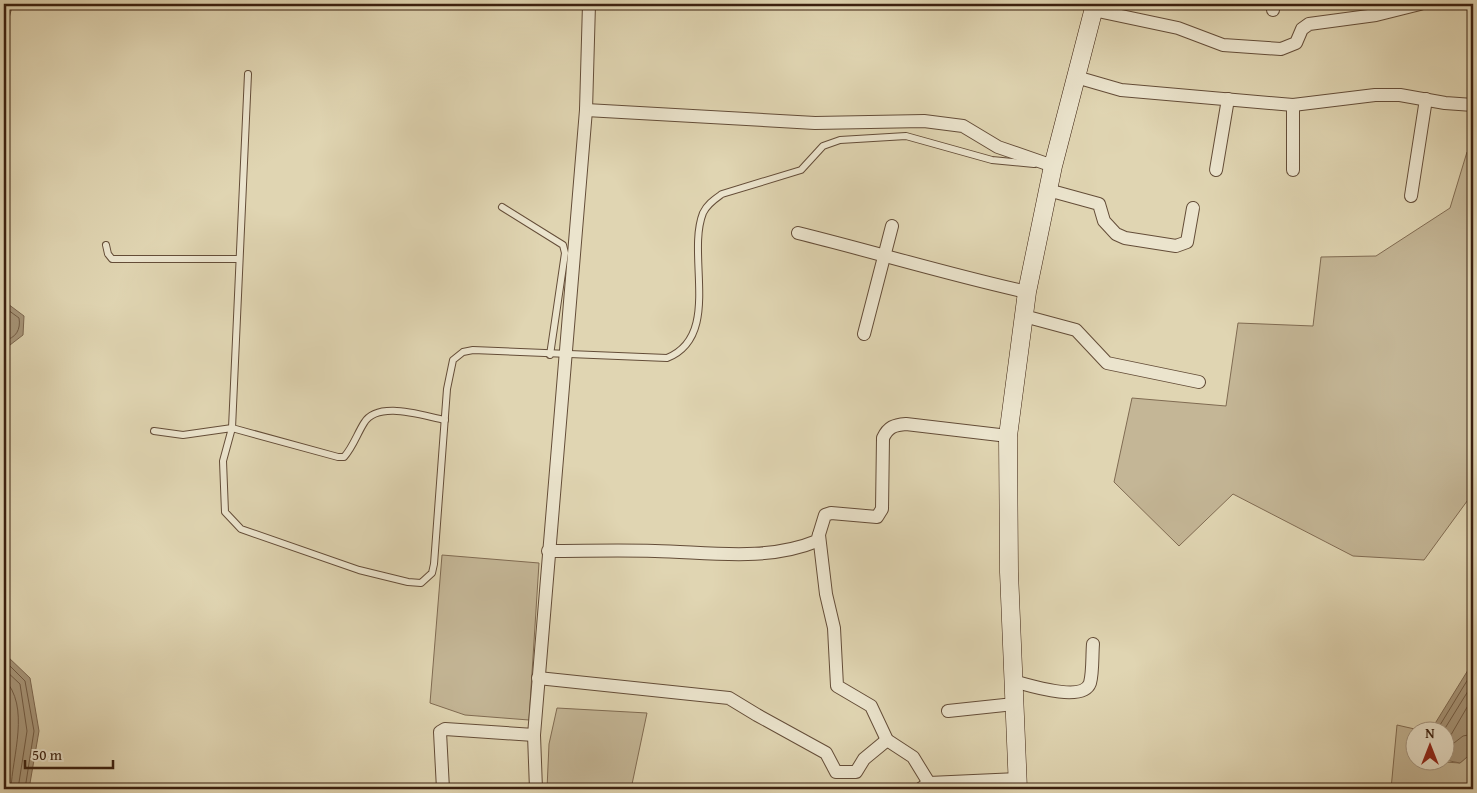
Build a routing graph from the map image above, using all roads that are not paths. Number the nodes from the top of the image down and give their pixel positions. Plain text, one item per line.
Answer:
1 (589, 4) edge
2 (1420, 4) edge
3 (1094, 7) edge
4 (248, 74) dead end
5 (1076, 77) junction
6 (1228, 99) junction
7 (1426, 99) junction
8 (1473, 104) edge
9 (1293, 105) junction
10 (586, 110) junction
11 (1053, 166) junction
12 (1216, 170) dead end
13 (1294, 170) dead end
14 (1048, 190) junction
15 (1411, 196) dead end
16 (502, 207) dead end
17 (1193, 208) dead end
18 (892, 226) dead end
19 (798, 233) dead end
20 (106, 245) dead end
21 (886, 255) junction
22 (239, 259) junction
23 (1027, 292) junction
24 (1024, 316) junction
25 (864, 334) dead end
26 (550, 354) junction
27 (567, 356) junction
28 (1198, 382) dead end
29 (445, 420) junction
30 (232, 428) junction
31 (154, 430) dead end
32 (1008, 436) junction
33 (819, 535) junction
34 (548, 551) junction
35 (1093, 644) dead end
36 (538, 678) junction
37 (1014, 681) junction
38 (1014, 704) junction
39 (948, 711) dead end
40 (534, 734) junction
41 (887, 740) junction
42 (1018, 784) edge
43 (924, 786) edge
44 (443, 789) edge
45 (536, 789) edge

1 - 10 street
2 - 3 street
3 - 5 main road
4 - 22 lane
5 - 6 street
5 - 11 main road
6 - 9 street
6 - 12 street
7 - 8 street
7 - 9 street
7 - 15 street
9 - 13 street
10 - 11 street
10 - 27 street
11 - 14 main road
11 - 27 lane
14 - 17 street
14 - 23 main road
16 - 26 lane
18 - 21 street
19 - 21 street
20 - 22 lane
21 - 23 street
21 - 25 street
22 - 30 lane
23 - 24 main road
24 - 28 street
24 - 32 main road
26 - 27 lane
26 - 29 lane
27 - 34 street
29 - 30 lane
29 - 30 lane
30 - 31 lane
32 - 33 street
32 - 37 main road
33 - 34 street
33 - 41 street
34 - 36 street
35 - 37 street
36 - 40 street
36 - 41 street
37 - 38 main road
38 - 39 street
38 - 42 main road
40 - 44 street
40 - 45 street
41 - 43 street
42 - 43 street

